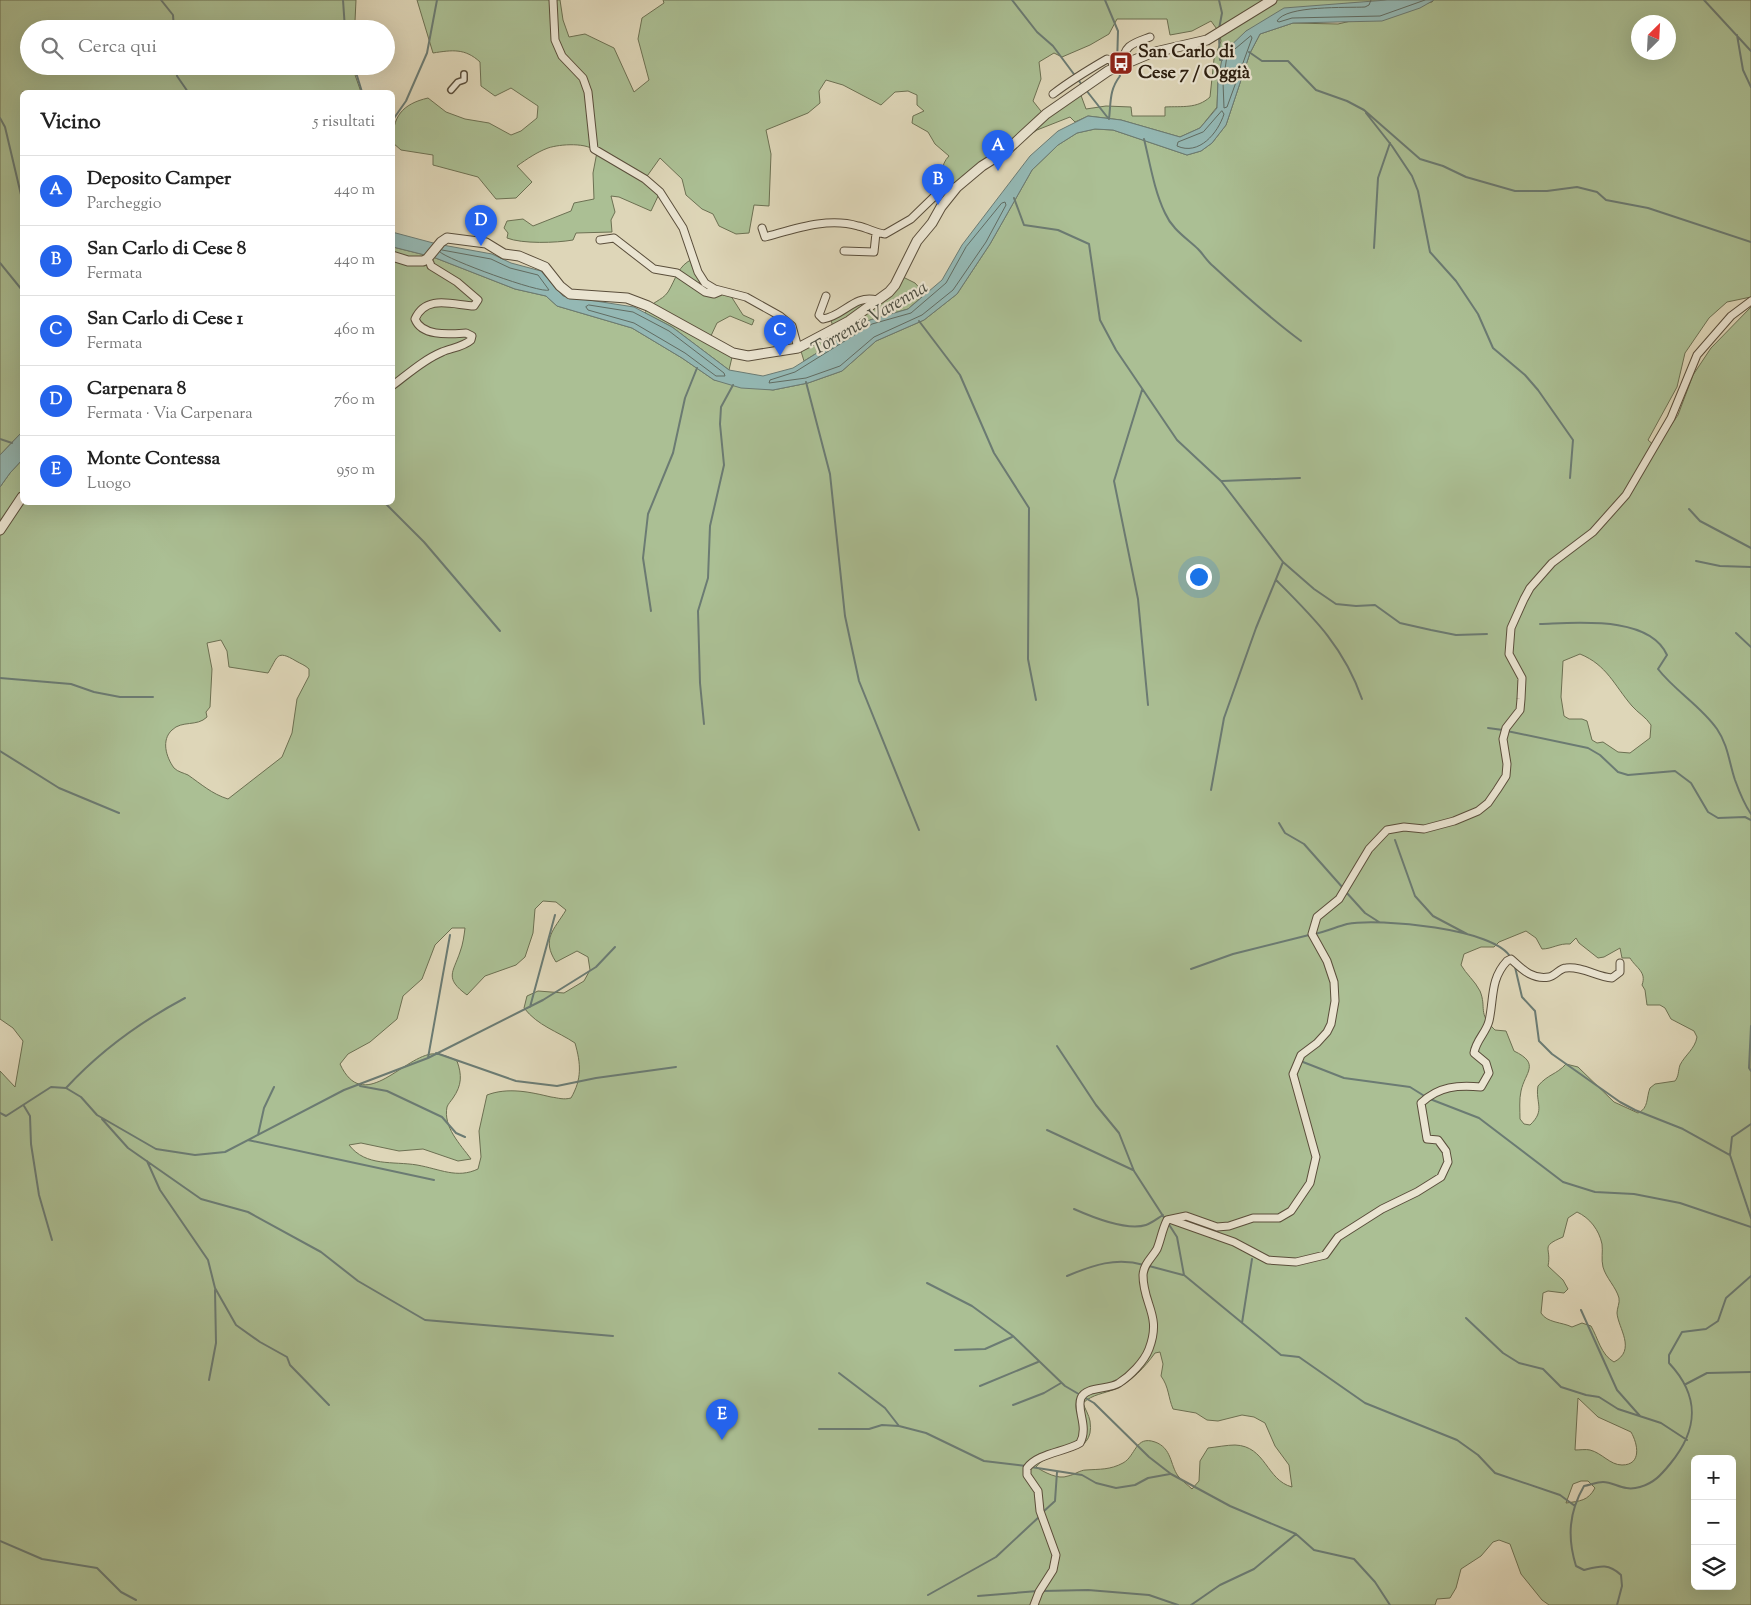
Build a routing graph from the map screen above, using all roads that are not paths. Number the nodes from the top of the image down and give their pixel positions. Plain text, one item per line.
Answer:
1 (553, 0) edge
2 (1272, 0) edge
3 (1150, 37) dead end
4 (1119, 66) junction
5 (464, 74) dead end
6 (451, 90) dead end
7 (1053, 94) dead end
8 (957, 187) junction
9 (762, 228) dead end
10 (876, 233) junction
11 (600, 240) dead end
12 (844, 251) dead end
13 (395, 257) edge
14 (429, 261) junction
15 (721, 291) junction
16 (826, 296) dead end
17 (877, 300) junction
18 (1751, 301) edge
19 (798, 348) junction
20 (395, 384) edge
21 (20, 500) edge
22 (0, 530) edge
23 (1620, 963) dead end
24 (1172, 1220) junction
25 (1034, 1605) edge

1 - 15 street
2 - 4 street
3 - 4 street
4 - 7 street
4 - 8 street
5 - 6 street
8 - 10 street
8 - 17 street
9 - 10 street
10 - 12 street
11 - 15 street
13 - 14 street
14 - 19 street
14 - 20 street
15 - 19 street
16 - 17 street
17 - 19 street
18 - 24 street
21 - 22 street
23 - 24 street
24 - 25 street

